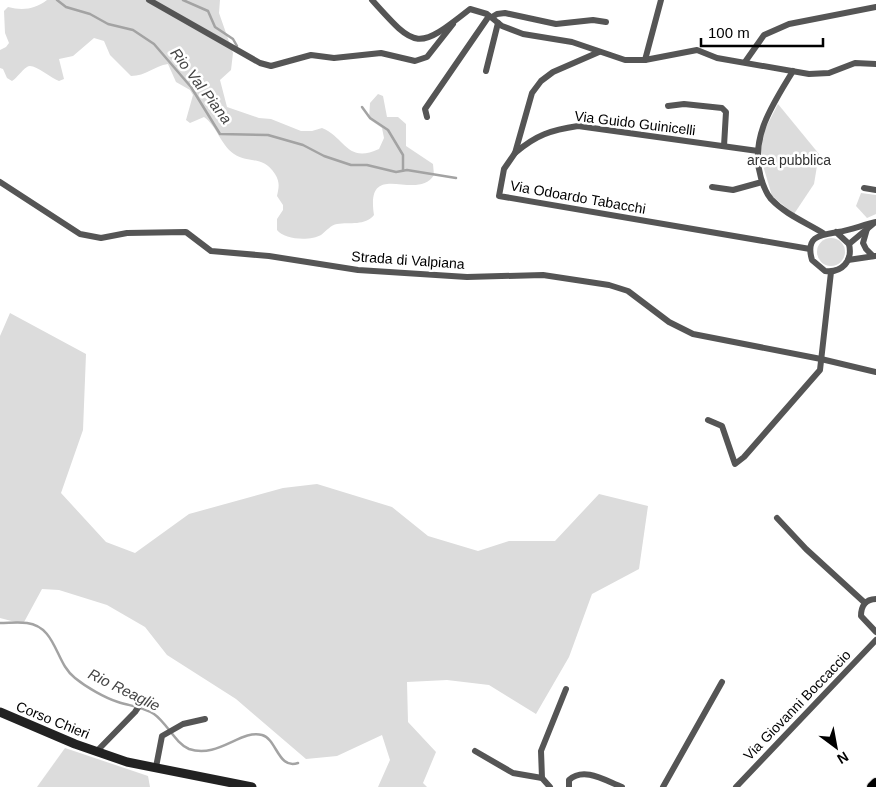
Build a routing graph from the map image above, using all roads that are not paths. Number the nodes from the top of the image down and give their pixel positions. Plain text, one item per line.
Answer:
1 (149, 0) edge
2 (372, 0) edge
3 (661, 0) edge
4 (876, 7) edge
5 (491, 17) junction
6 (455, 21) junction
7 (606, 22) dead end
8 (498, 23) junction
9 (599, 52) junction
10 (645, 60) junction
11 (745, 62) junction
12 (876, 64) edge
13 (486, 71) dead end
14 (793, 71) junction
15 (668, 106) dead end
16 (427, 117) dead end
17 (724, 146) junction
18 (758, 151) junction
19 (515, 153) junction
20 (0, 182) edge
21 (762, 182) junction
22 (712, 187) dead end
23 (864, 188) dead end
24 (876, 190) edge
25 (876, 222) edge
26 (868, 228) junction
27 (836, 232) junction
28 (823, 233) junction
29 (849, 247) junction
30 (810, 249) junction
31 (872, 256) edge
32 (848, 260) junction
33 (831, 272) junction
34 (821, 359) junction
35 (876, 372) edge
36 (708, 420) dead end
37 (778, 518) dead end
38 (876, 598) edge
39 (865, 603) junction
40 (876, 632) edge
41 (876, 640) edge
42 (722, 682) dead end
43 (566, 689) dead end
44 (141, 703) dead end
45 (0, 712) edge
46 (205, 719) dead end
47 (475, 751) dead end
48 (96, 752) junction
49 (156, 767) junction
50 (542, 778) junction
51 (876, 783) edge
52 (252, 787) edge
53 (550, 787) edge
54 (569, 787) edge
55 (622, 787) edge
56 (663, 787) edge
57 (736, 787) edge
58 (872, 787) edge

1 - 6 street
2 - 6 street
3 - 10 street
4 - 11 street
5 - 6 street
5 - 7 street
5 - 8 street
5 - 16 street
8 - 9 street
8 - 13 street
9 - 10 street
9 - 19 street, Via Odoardo Tabacchi
10 - 11 street
11 - 14 street
12 - 14 street
14 - 18 street
15 - 17 street
17 - 18 street, Via Guido Guinicelli
17 - 19 street, Via Guido Guinicelli
18 - 21 street
19 - 30 street, Via Odoardo Tabacchi
20 - 34 street, Strada di Valpiana
21 - 22 street
21 - 28 street
23 - 24 street
25 - 26 street
25 - 27 street
26 - 29 street
26 - 31 street
27 - 28 street
27 - 29 street
28 - 30 street
29 - 31 street
29 - 32 street
30 - 33 street
31 - 32 street
32 - 33 street
33 - 34 street
34 - 35 street, Strada di Valpiana
34 - 36 street
37 - 39 street
38 - 39 street
39 - 40 street
41 - 57 street, Via Giovanni Boccaccio
42 - 56 street
43 - 50 street
44 - 48 street, Corso Chieri
45 - 48 main road, Corso Chieri
46 - 49 street
47 - 50 street
48 - 49 main road, Corso Chieri
49 - 52 main road, Corso Chieri
50 - 53 street
51 - 58 main road
54 - 55 street

